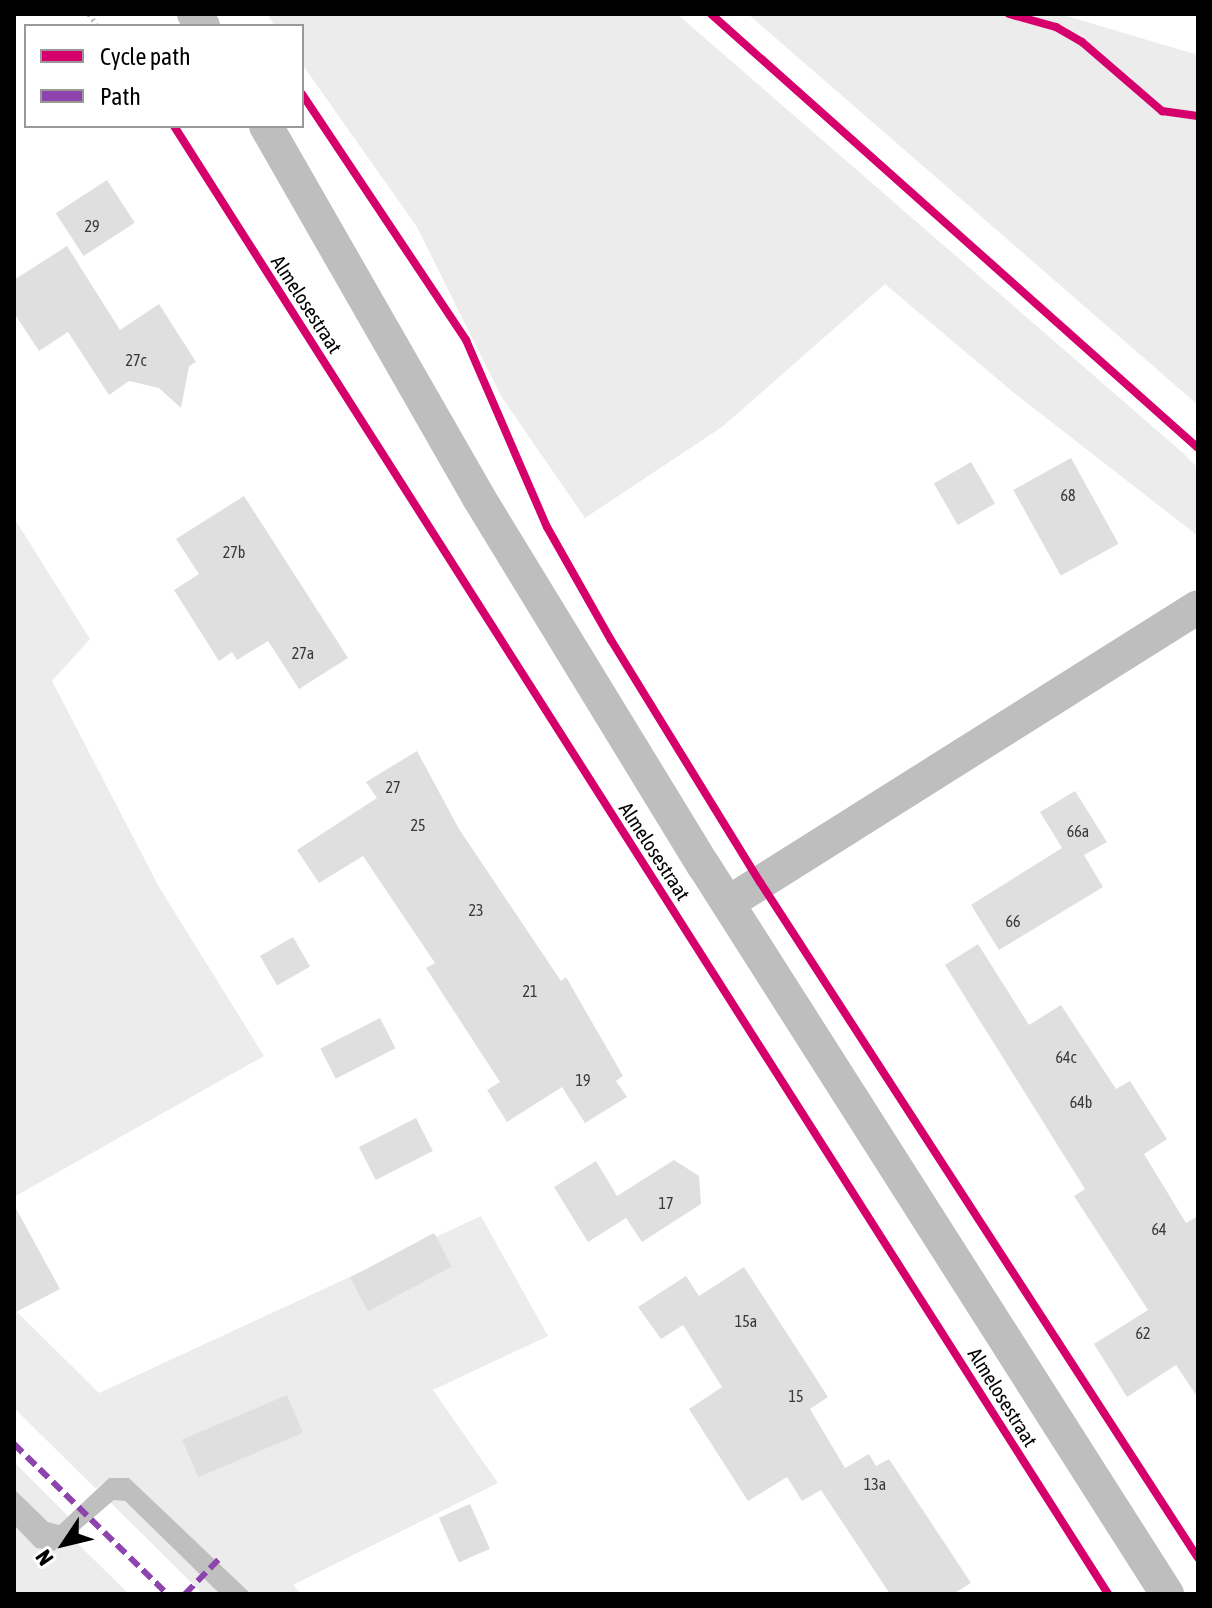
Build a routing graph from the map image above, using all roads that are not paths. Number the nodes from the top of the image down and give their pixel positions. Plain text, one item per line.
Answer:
1 (267, 128) edge
2 (1198, 607) edge
3 (728, 903) junction
4 (1167, 1594) edge

1 - 3 street, Almelosestraat
2 - 3 street
3 - 4 street, Almelosestraat

